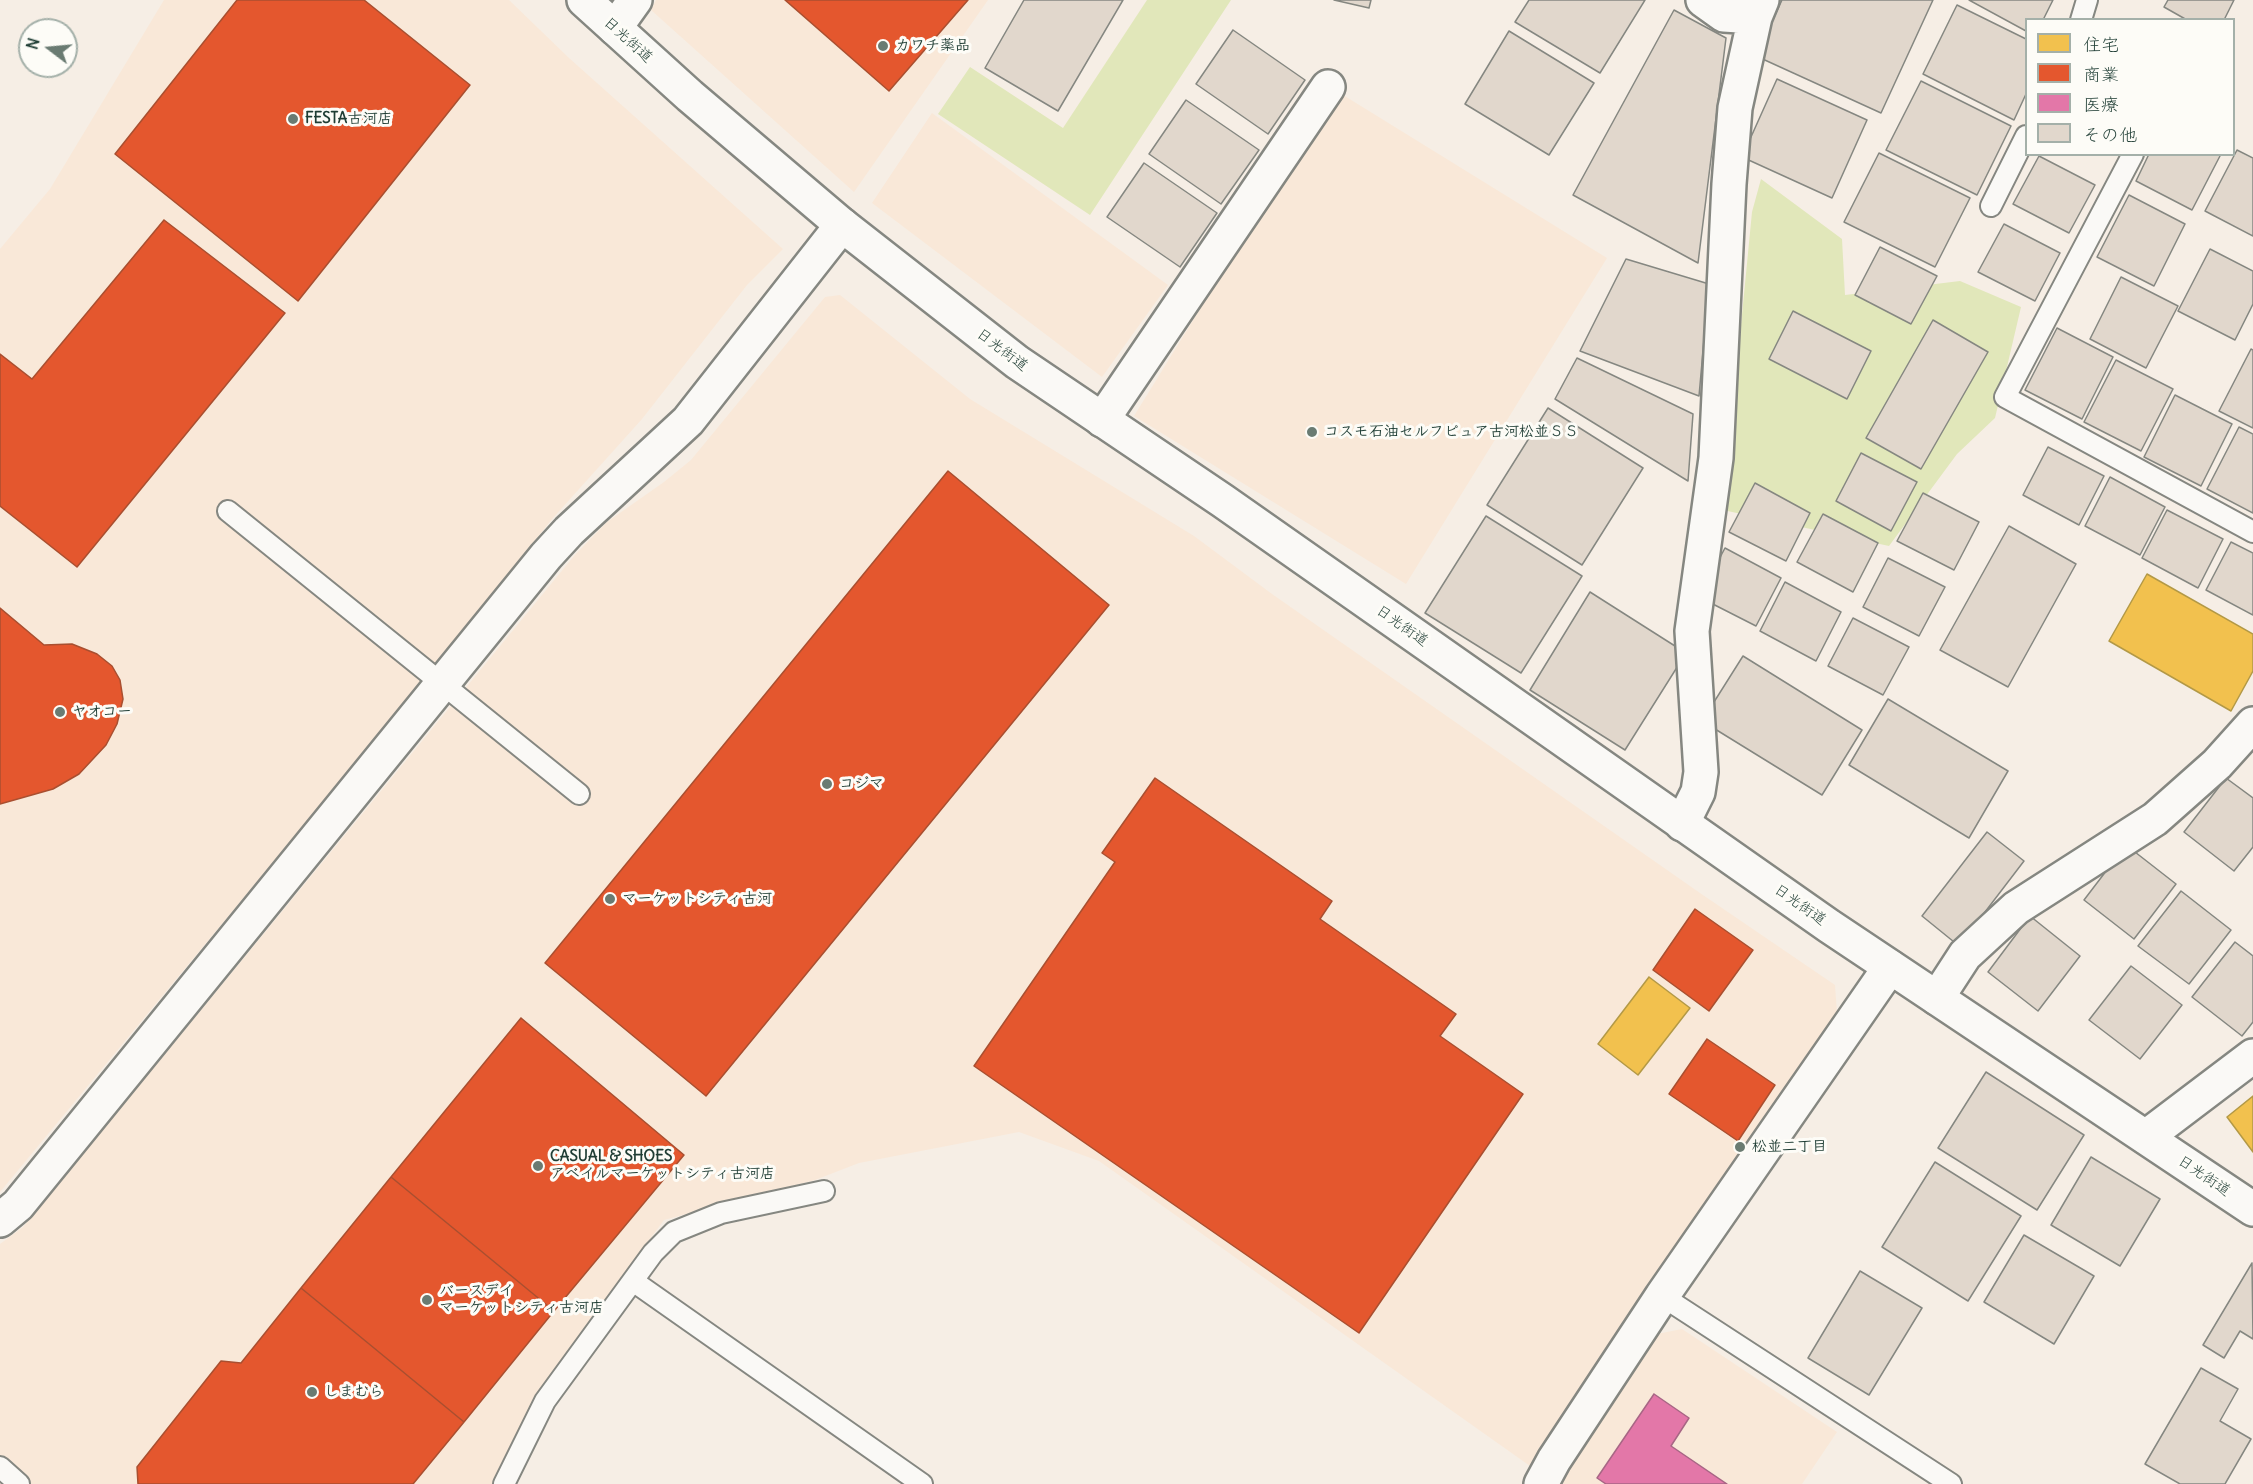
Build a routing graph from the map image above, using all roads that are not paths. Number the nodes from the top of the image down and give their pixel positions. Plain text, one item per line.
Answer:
1 (584, 0) edge
2 (635, 0) edge
3 (1703, 0) edge
4 (2087, 0) edge
5 (1758, 8) edge
6 (2082, 18) edge
7 (615, 27) junction
8 (1328, 87) dead end
9 (2025, 138) edge
10 (2132, 156) edge
11 (1991, 206) dead end
12 (842, 225) junction
13 (1102, 420) junction
14 (228, 511) dead end
15 (2253, 532) edge
16 (442, 684) junction
17 (2253, 724) edge
18 (579, 794) dead end
19 (1682, 824) junction
20 (1890, 967) junction
21 (1937, 998) junction
22 (2253, 1056) edge
23 (2146, 1137) junction
24 (824, 1191) dead end
25 (2253, 1209) edge
26 (0, 1220) edge
27 (633, 1281) junction
28 (1662, 1296) junction
29 (0, 1467) edge
30 (19, 1484) edge
31 (504, 1484) edge
32 (922, 1484) edge
33 (1541, 1484) edge
34 (1951, 1484) edge

1 - 7 street, 日光街道
2 - 7 street
3 - 5 street
4 - 6 lane
5 - 19 street
7 - 12 street, 日光街道
8 - 13 street
9 - 11 lane
10 - 15 lane
12 - 13 street, 日光街道
12 - 16 street
13 - 19 street, 日光街道
14 - 16 lane
16 - 18 lane
16 - 26 street
17 - 21 street
19 - 20 street, 日光街道
20 - 21 street, 日光街道
20 - 28 street
21 - 23 street, 日光街道
22 - 23 street
23 - 25 street, 日光街道
24 - 27 lane
27 - 31 lane
27 - 32 lane
28 - 33 street
28 - 34 lane
29 - 30 lane

